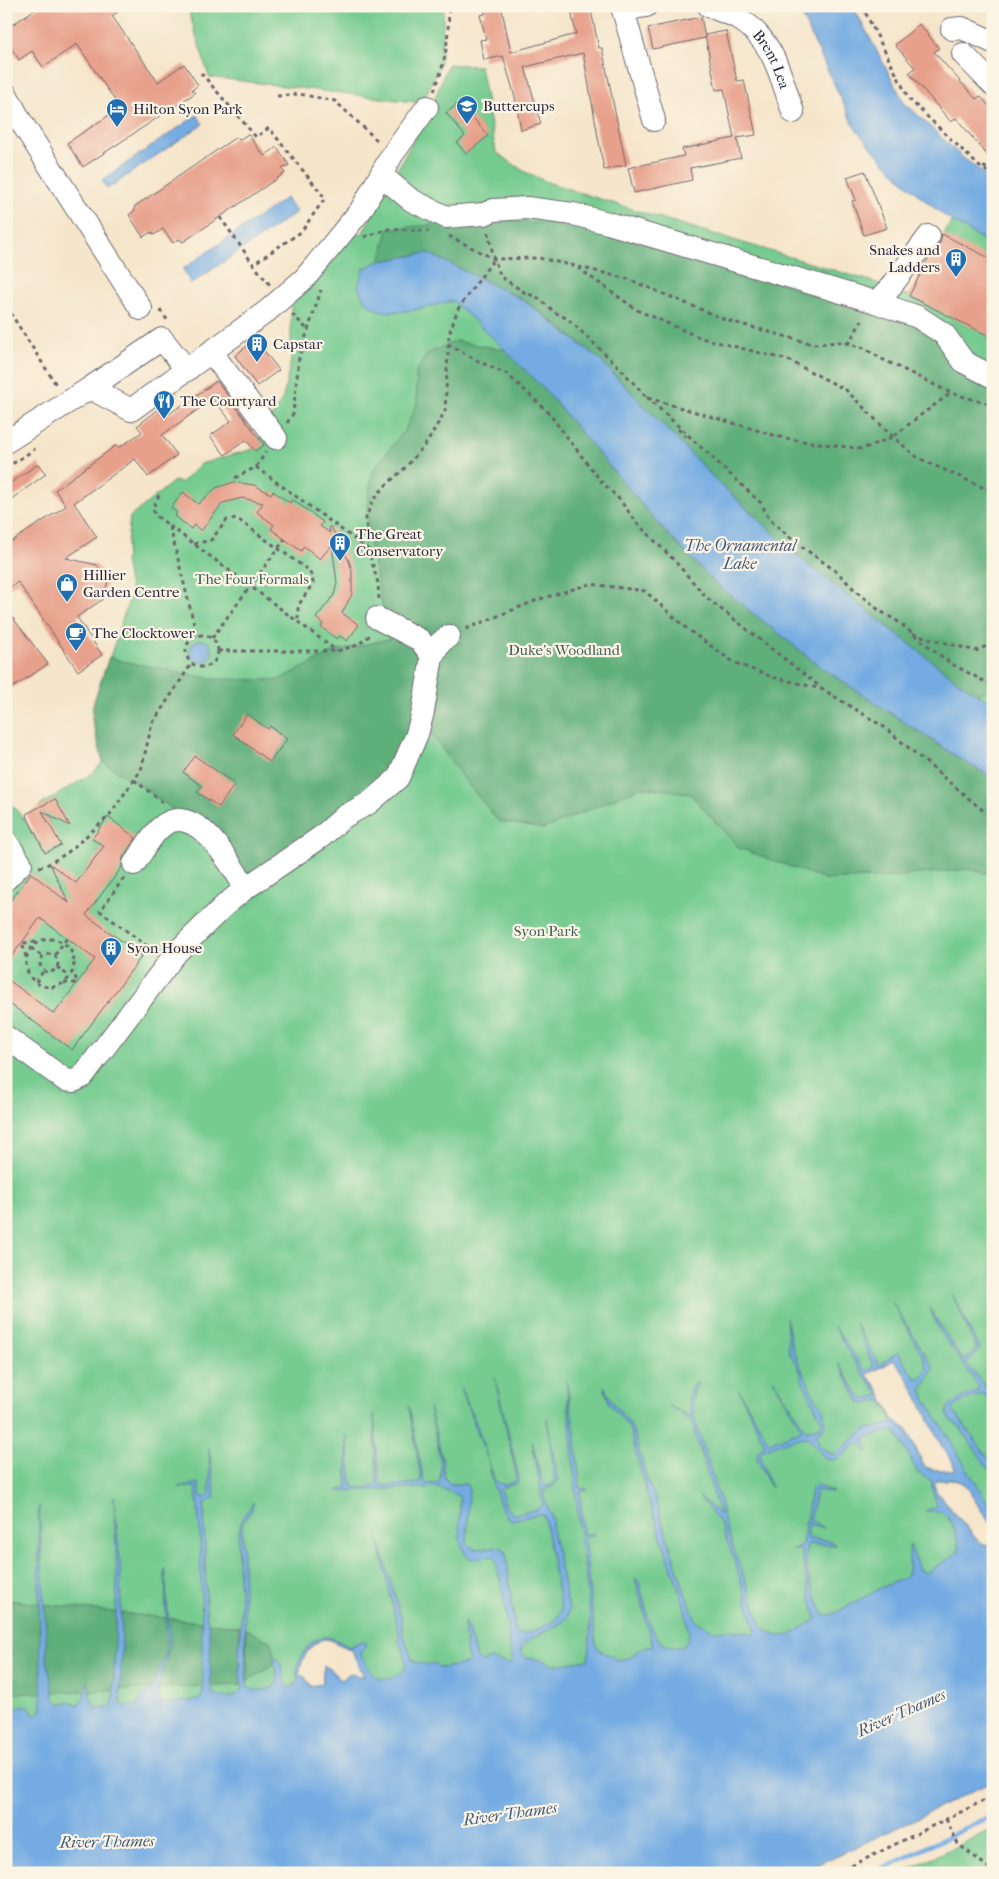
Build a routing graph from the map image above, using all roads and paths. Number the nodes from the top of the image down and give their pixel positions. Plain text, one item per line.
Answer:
1 (449, 6) edge
2 (646, 6) edge
3 (709, 6) edge
4 (862, 6) edge
5 (622, 8) edge
6 (952, 30) dead end
7 (993, 42) edge
8 (963, 54) dead end
9 (202, 73) dead end
10 (438, 82) dead end
11 (993, 85) edge
12 (6, 94) edge
13 (278, 96) dead end
14 (427, 107) dead end
15 (794, 112) dead end
16 (654, 120) dead end
17 (385, 148) junction
18 (980, 167) junction
19 (993, 169) edge
20 (381, 175) junction
21 (993, 175) edge
22 (484, 214) junction
23 (220, 217) dead end
24 (432, 232) dead end
25 (441, 232) dead end
26 (928, 236) dead end
27 (359, 243) dead end
28 (494, 259) junction
29 (253, 264) junction
30 (575, 266) junction
31 (324, 283) dead end
32 (286, 302) junction
33 (875, 302) junction
34 (6, 306) edge
35 (141, 309) dead end
36 (307, 329) junction
37 (448, 344) junction
38 (848, 344) junction
39 (212, 351) junction
40 (187, 370) junction
41 (993, 377) edge
42 (90, 388) junction
43 (951, 393) junction
44 (647, 397) junction
45 (66, 402) junction
46 (993, 405) edge
47 (894, 437) junction
48 (276, 438) junction
49 (6, 442) edge
50 (39, 446) dead end
51 (256, 467) junction
52 (6, 468) edge
53 (235, 478) dead end
54 (993, 492) edge
55 (159, 496) dead end
56 (169, 527) junction
57 (286, 539) dead end
58 (194, 544) junction
59 (279, 549) junction
60 (368, 549) junction
61 (250, 586) junction
62 (377, 618) junction
63 (298, 623) junction
64 (911, 633) junction
65 (197, 636) junction
66 (449, 636) joint
67 (212, 638) junction
68 (993, 643) edge
69 (218, 651) junction
70 (337, 651) junction
71 (432, 656) junction
72 (192, 663) junction
73 (993, 686) edge
74 (824, 690) junction
75 (134, 780) junction
76 (993, 819) edge
77 (186, 820) junction
78 (6, 841) edge
79 (134, 864) joint
80 (14, 872) edge
81 (246, 888) junction
82 (67, 938) dead end
83 (38, 942) junction
84 (64, 942) junction
85 (31, 948) junction
86 (157, 954) dead end
87 (55, 955) junction
88 (43, 957) junction
89 (26, 958) junction
90 (57, 968) junction
91 (44, 970) junction
92 (74, 971) junction
93 (70, 977) junction
94 (36, 982) junction
95 (64, 983) junction
96 (6, 1037) edge
97 (993, 1796) edge
98 (946, 1819) junction
99 (993, 1871) edge
100 (837, 1873) edge

1 - 10 path
2 - 5 street
3 - 15 street, Brent Lea
4 - 18 path
5 - 16 street
6 - 7 street
8 - 11 street
9 - 29 path
12 - 35 street
13 - 17 path
14 - 17 street
17 - 20 street
18 - 19 path
18 - 21 path
20 - 22 street
20 - 32 street
22 - 28 path
22 - 33 street
23 - 29 path
24 - 27 path
25 - 28 path
26 - 33 street
28 - 30 path
28 - 37 path
28 - 44 path
29 - 32 path
30 - 38 path
30 - 47 path
31 - 36 path
32 - 36 path
32 - 39 street
33 - 38 path
33 - 41 street
34 - 45 path
36 - 48 path
37 - 60 path
37 - 74 path
38 - 43 path
39 - 40 street
39 - 48 street
40 - 42 street
40 - 42 street
42 - 45 street
43 - 46 path
43 - 47 path
44 - 44 path
44 - 47 path
44 - 64 path
45 - 49 street
47 - 54 path
48 - 51 path
50 - 52 path
51 - 53 path
51 - 60 path
55 - 56 path
56 - 58 path
56 - 65 path
57 - 59 path
58 - 59 path
58 - 61 path
59 - 61 path
59 - 63 path
60 - 62 path
61 - 63 path
61 - 67 path
62 - 70 path
62 - 71 street
63 - 70 path
64 - 68 path
64 - 73 path
65 - 67 path
65 - 72 path
66 - 71 street
66 - 74 path
67 - 69 path
69 - 70 path
69 - 72 path
71 - 81 street
72 - 75 path
74 - 76 path
75 - 77 path
75 - 80 path
77 - 79 street
77 - 81 street
78 - 80 street
79 - 86 path
81 - 96 street
82 - 84 path
83 - 84 path
83 - 85 path
83 - 89 path
84 - 87 path
84 - 92 path
85 - 88 path
85 - 89 path
87 - 88 path
87 - 90 path
88 - 91 path
89 - 94 path
90 - 91 path
90 - 93 path
91 - 94 path
92 - 93 path
92 - 95 path
93 - 95 path
94 - 95 path
97 - 98 path
98 - 99 path
98 - 100 path

